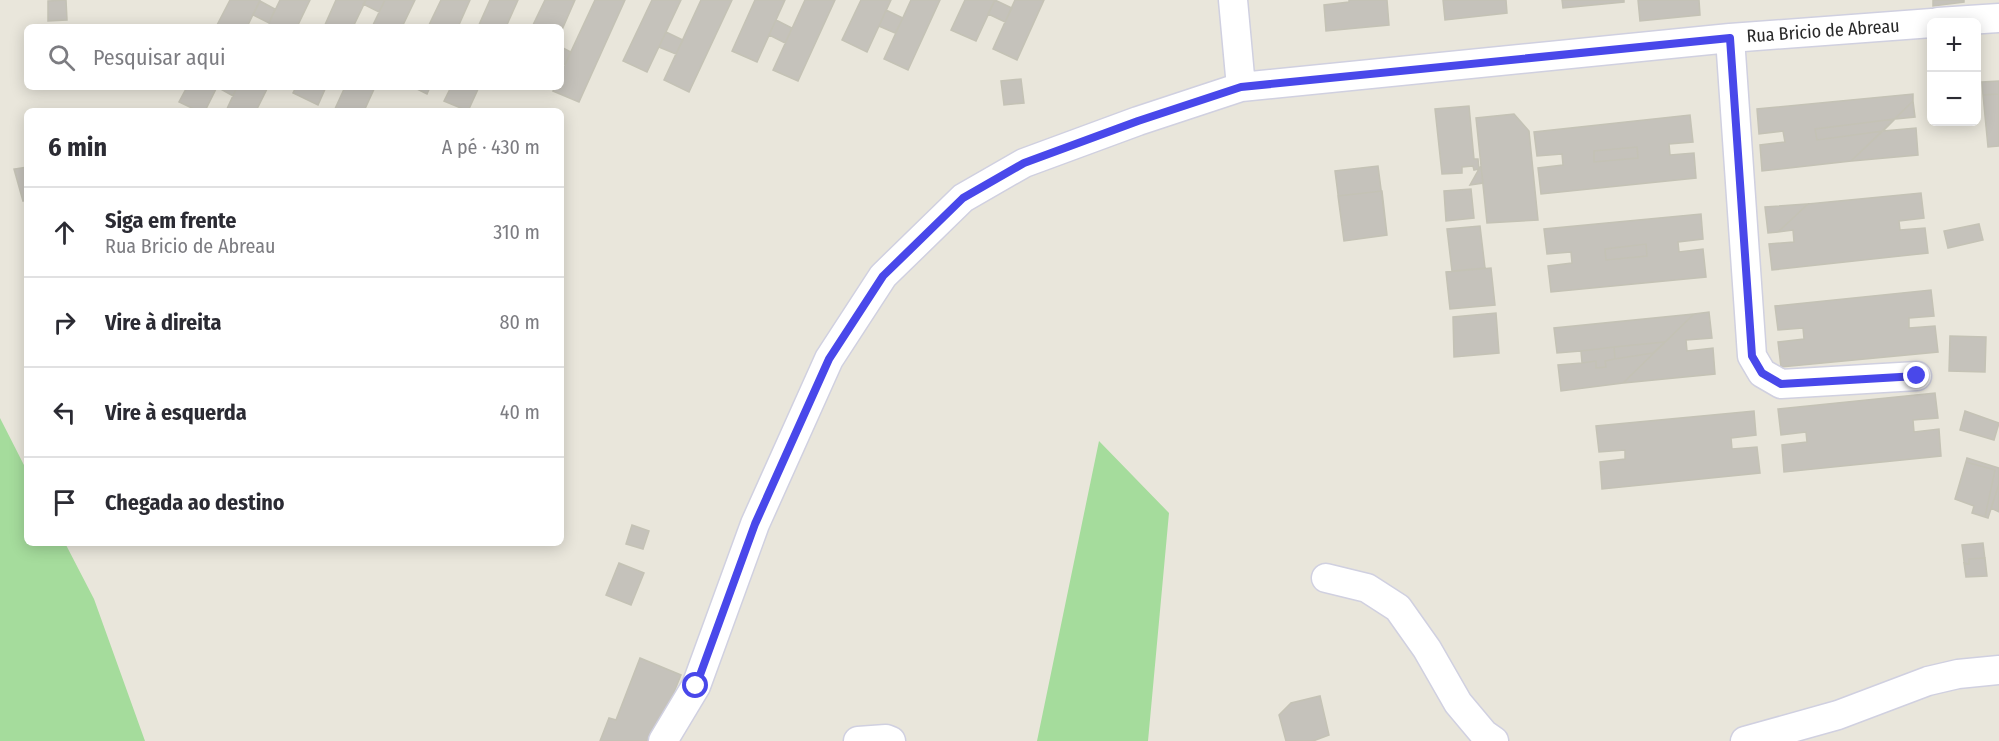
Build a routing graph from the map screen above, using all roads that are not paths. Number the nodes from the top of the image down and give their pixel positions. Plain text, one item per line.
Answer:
1 (1233, 0) edge
2 (1999, 18) edge
3 (1981, 19) edge
4 (1927, 23) edge
5 (1730, 38) junction
6 (1241, 87) junction
7 (1917, 376) dead end
8 (1326, 578) dead end
9 (1999, 670) edge
10 (663, 741) edge
11 (858, 741) edge
12 (891, 741) edge
13 (1494, 741) edge
14 (1745, 741) edge

1 - 6 street
2 - 3 street
4 - 5 street, Rua Bricio de Abreau
5 - 6 street, Rua Bricio de Abreau
5 - 7 street
6 - 10 street, Rua Bricio de Abreau
8 - 13 street
9 - 14 street
11 - 12 street

